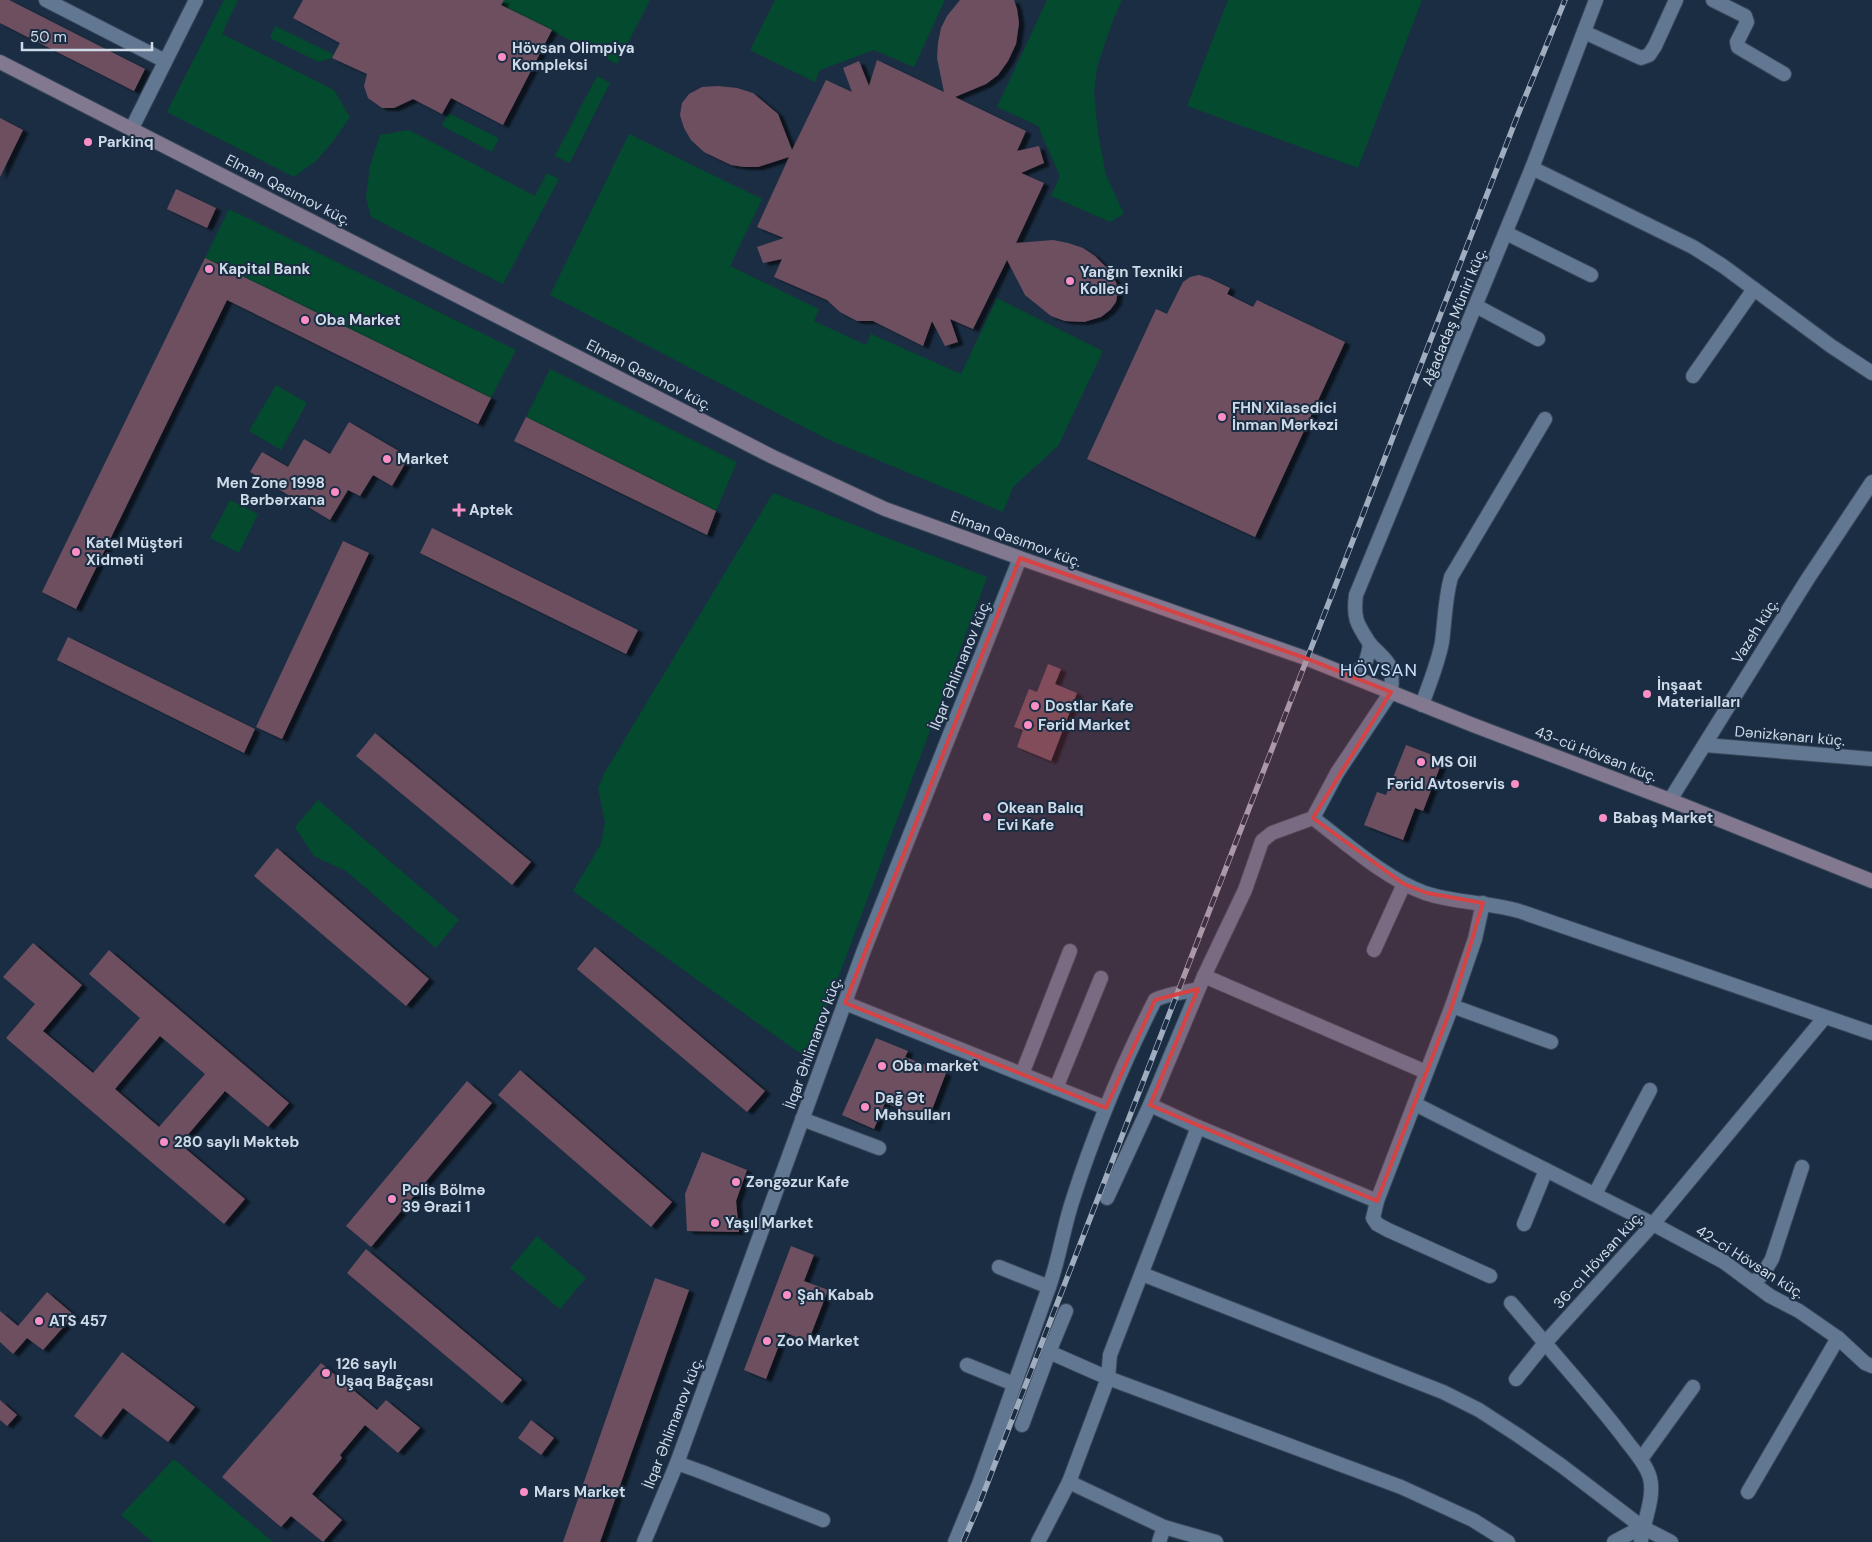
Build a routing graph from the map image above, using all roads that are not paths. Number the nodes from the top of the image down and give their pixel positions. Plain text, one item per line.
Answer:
1 (46, 0) edge
2 (196, 0) edge
3 (1596, 0) edge
4 (1676, 0) edge
5 (1713, 0) edge
6 (1584, 32) junction
7 (165, 61) junction
8 (0, 62) edge
9 (1784, 74) dead end
10 (132, 128) junction
11 (1532, 168) junction
12 (1506, 233) junction
13 (1591, 275) dead end
14 (1754, 289) junction
15 (1476, 306) junction
16 (1538, 339) dead end
17 (1872, 373) edge
18 (1693, 376) dead end
19 (1545, 419) dead end
20 (1872, 482) edge
21 (1020, 558) junction
22 (1370, 644) junction
23 (1308, 659) joint
24 (1352, 676) junction
25 (1390, 692) junction
26 (1422, 705) junction
27 (1705, 745) junction
28 (1872, 759) edge
29 (1670, 800) junction
30 (1313, 818) junction
31 (1872, 881) edge
32 (1404, 884) junction
33 (1483, 903) junction
34 (1374, 950) dead end
35 (1070, 951) dead end
36 (1204, 976) junction
37 (1101, 978) dead end
38 (1198, 990) junction
39 (845, 1003) junction
40 (1452, 1006) junction
41 (1825, 1017) junction
42 (1872, 1033) edge
43 (1551, 1042) dead end
44 (1426, 1072) junction
45 (1022, 1074) junction
46 (1056, 1088) junction
47 (1650, 1090) dead end
48 (1415, 1104) junction
49 (1150, 1105) junction
50 (1106, 1108) junction
51 (802, 1119) junction
52 (1198, 1127) junction
53 (879, 1148) dead end
54 (1802, 1167) dead end
55 (1546, 1170) junction
56 (1595, 1194) junction
57 (1107, 1198) dead end
58 (1377, 1201) junction
59 (1524, 1224) dead end
60 (1653, 1224) junction
61 (999, 1267) dead end
62 (1142, 1274) junction
63 (1490, 1276) dead end
64 (1753, 1283) junction
65 (1049, 1287) junction
66 (1511, 1303) dead end
67 (1066, 1311) dead end
68 (1838, 1338) junction
69 (1545, 1343) junction
70 (1049, 1352) junction
71 (1870, 1360) edge
72 (967, 1366) dead end
73 (1108, 1378) junction
74 (1516, 1379) dead end
75 (1014, 1384) junction
76 (1693, 1387) dead end
77 (1022, 1426) dead end
78 (1640, 1459) junction
79 (677, 1463) junction
80 (1069, 1482) junction
81 (1748, 1492) dead end
82 (823, 1520) dead end
83 (1164, 1527) junction
84 (1642, 1527) junction
85 (644, 1542) edge
86 (955, 1542) edge
87 (1038, 1542) edge
88 (1159, 1542) edge
89 (1216, 1542) edge
90 (1508, 1542) edge
91 (1614, 1542) edge
92 (1641, 1542) edge
93 (1671, 1542) edge

1 - 7 street
2 - 7 street
3 - 6 street, Ağadadaş Müniri küç.
4 - 6 street
5 - 9 street
6 - 11 street, Ağadadaş Müniri küç.
7 - 10 street
8 - 10 main road, Elman Qasımov küç.
10 - 21 main road, Elman Qasımov küç.
11 - 12 street, Ağadadaş Müniri küç.
11 - 14 street
12 - 13 street
12 - 15 street, Ağadadaş Müniri küç.
14 - 17 street
14 - 18 street
15 - 16 street
15 - 22 street, Ağadadaş Müniri küç.
19 - 26 street
20 - 27 street, Vazeh küç.
21 - 23 main road, Elman Qasımov küç.
21 - 39 street, İlqar Əhlimanov küç.
22 - 24 street
22 - 25 street, Ağadadaş Müniri küç.
23 - 24 main road, 43-cü Hövsan küç.
24 - 25 main road, 43-cü Hövsan küç.
25 - 26 main road, 43-cü Hövsan küç.
25 - 30 street
26 - 29 main road, 43-cü Hövsan küç.
27 - 28 street, Dənizkənarı küç.
27 - 29 street, Vazeh küç.
29 - 31 main road, 43-cü Hövsan küç.
30 - 32 street
30 - 36 street
32 - 33 street
32 - 34 street
33 - 40 street
33 - 41 street
35 - 45 street
36 - 38 street
36 - 44 street
37 - 46 street
38 - 49 street
38 - 50 street
39 - 45 street
39 - 51 street, İlqar Əhlimanov küç.
40 - 43 street
40 - 44 street
41 - 42 street
41 - 60 street, 36-cı Hövsan küç.
44 - 48 street
45 - 46 street
46 - 50 street
47 - 56 street
48 - 55 street, 42-ci Hövsan küç.
48 - 58 street
49 - 52 street
49 - 57 street
50 - 65 street
51 - 53 street
51 - 79 street, İlqar Əhlimanov küç.
52 - 58 street
52 - 62 street
54 - 64 street
55 - 56 street, 42-ci Hövsan küç.
55 - 59 street
56 - 60 street, 42-ci Hövsan küç.
58 - 63 street
60 - 64 street, 42-ci Hövsan küç.
60 - 69 street, 36-cı Hövsan küç.
61 - 65 street
62 - 73 street
62 - 84 street
64 - 68 street, 42-ci Hövsan küç.
65 - 75 street
66 - 69 street
67 - 70 street
68 - 71 street, 42-ci Hövsan küç.
68 - 81 street
69 - 74 street, 36-cı Hövsan küç.
69 - 78 street
70 - 73 street
70 - 77 street
72 - 75 street
73 - 80 street
73 - 90 street
75 - 86 street
76 - 78 street
78 - 84 street
79 - 82 street
79 - 85 street, İlqar Əhlimanov küç.
80 - 83 street
80 - 87 street
83 - 88 street
83 - 89 street
84 - 91 street
84 - 92 street
84 - 93 street

